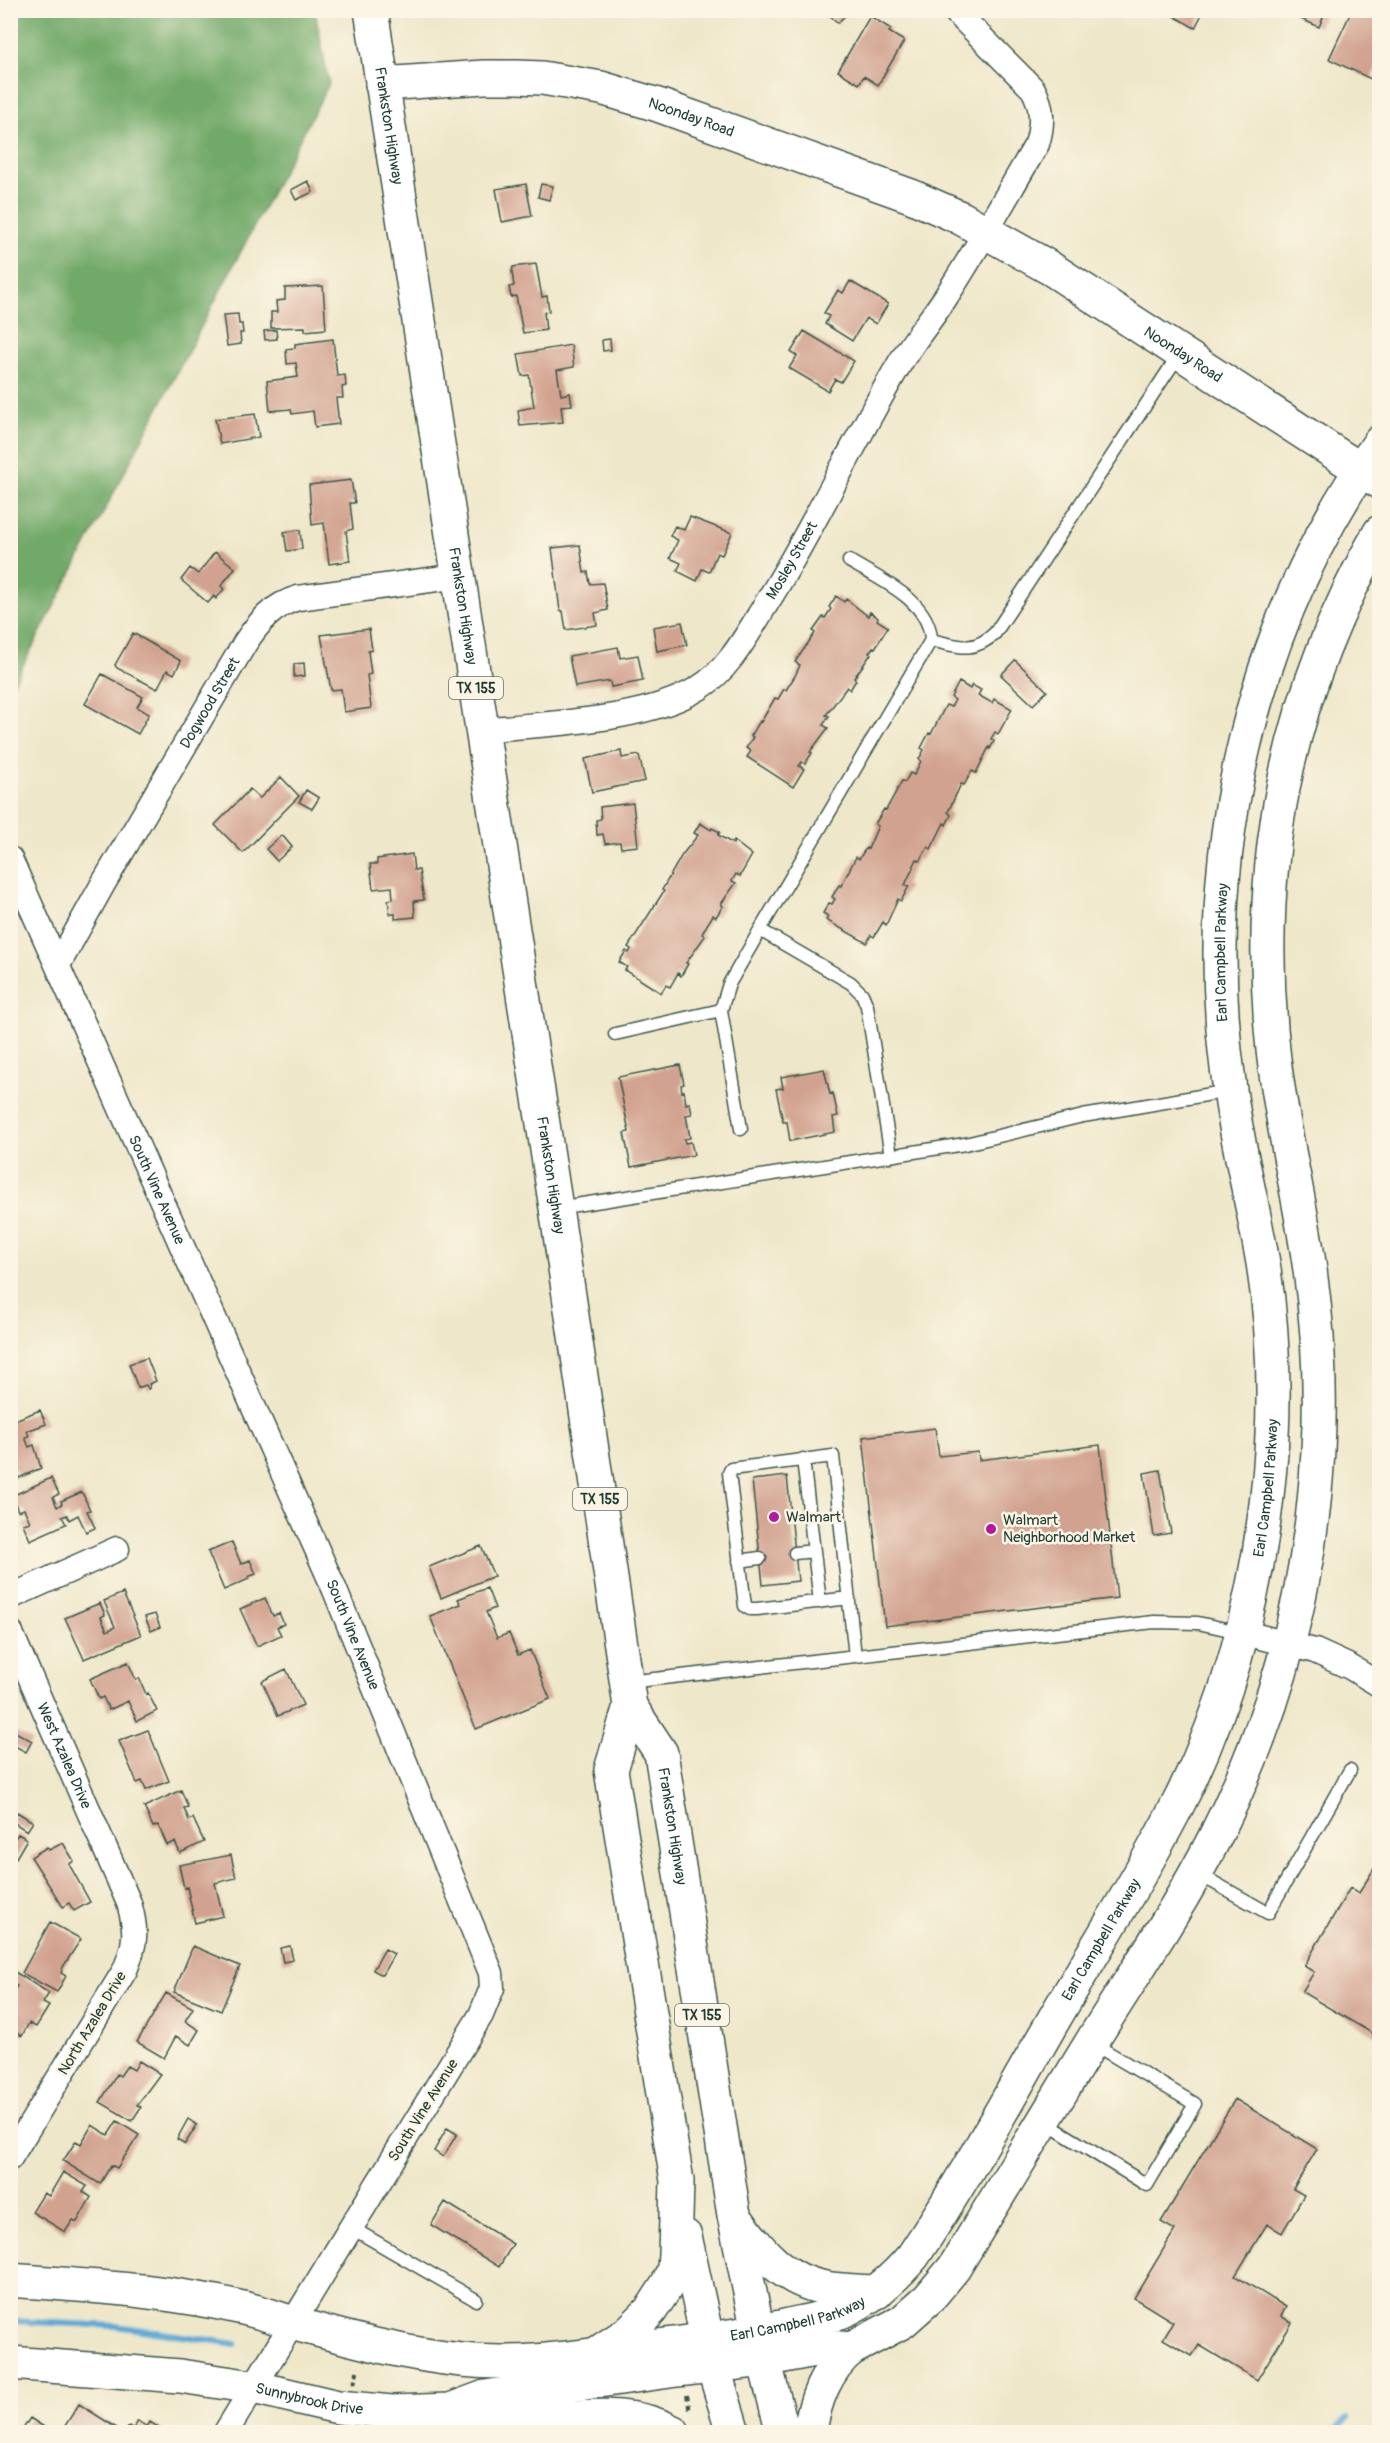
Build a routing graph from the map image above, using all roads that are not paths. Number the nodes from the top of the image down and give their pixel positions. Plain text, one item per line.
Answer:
1 (371, 10) edge
2 (954, 10) edge
3 (382, 84) junction
4 (986, 231) junction
5 (1180, 352) junction
6 (1380, 442) edge
7 (1370, 475) edge
8 (1380, 532) edge
9 (849, 561) dead end
10 (459, 576) junction
11 (931, 640) junction
12 (483, 730) junction
13 (10, 859) edge
14 (760, 930) junction
15 (58, 965) junction
16 (722, 1011) junction
17 (615, 1034) dead end
18 (1277, 1081) junction
19 (1230, 1091) junction
20 (741, 1130) dead end
21 (891, 1156) junction
22 (556, 1208) junction
23 (803, 1459) junction
24 (117, 1548) dead end
25 (814, 1551) junction
26 (795, 1553) dead end
27 (760, 1558) dead end
28 (739, 1561) junction
29 (10, 1597) edge
30 (849, 1598) junction
31 (820, 1602) junction
32 (10, 1631) edge
33 (1240, 1632) junction
34 (1289, 1644) junction
35 (855, 1656) junction
36 (1380, 1685) edge
37 (629, 1694) junction
38 (1350, 1770) dead end
39 (1154, 1849) junction
40 (1196, 1873) junction
41 (119, 1879) joint
42 (1081, 1973) junction
43 (1119, 1997) junction
44 (1052, 2023) junction
45 (1091, 2042) junction
46 (1008, 2097) junction
47 (1043, 2122) junction
48 (10, 2158) edge
49 (677, 2181) junction
50 (734, 2216) junction
51 (350, 2227) junction
52 (10, 2280) edge
53 (877, 2292) junction
54 (476, 2300) dead end
55 (291, 2323) junction
56 (761, 2346) junction
57 (851, 2349) junction
58 (710, 2353) junction
59 (596, 2354) junction
60 (10, 2363) edge
61 (253, 2387) junction
62 (450, 2410) junction
63 (226, 2433) edge
64 (673, 2433) edge
65 (733, 2433) edge
66 (783, 2433) edge
67 (810, 2433) edge

1 - 3 main road, Frankston Highway / TX 155
2 - 4 street
3 - 4 main road, Noonday Road
3 - 10 main road, Frankston Highway / TX 155
4 - 5 main road, Noonday Road
4 - 12 street, Mosley Street
5 - 7 main road, Noonday Road
5 - 11 lane
6 - 7 main road, Earl Campbell Parkway
7 - 19 main road, Earl Campbell Parkway
8 - 18 main road, Earl Campbell Parkway
9 - 11 lane
10 - 12 main road, Frankston Highway / TX 155
10 - 15 street, Dogwood Street
11 - 14 lane
12 - 22 main road, Frankston Highway / TX 155
13 - 15 street, South Vine Avenue
14 - 16 lane
14 - 21 lane
15 - 51 street, South Vine Avenue
16 - 17 lane
16 - 20 lane
18 - 19 main road
18 - 34 main road, Earl Campbell Parkway
19 - 21 lane
19 - 33 main road, Earl Campbell Parkway
21 - 22 lane
22 - 37 main road, Frankston Highway / TX 155
23 - 25 lane
23 - 28 lane
23 - 30 lane
24 - 29 street
25 - 26 lane
25 - 31 lane
27 - 28 lane
28 - 31 lane
30 - 31 lane
30 - 35 lane
32 - 41 street, West Azalea Drive
33 - 34 street
33 - 35 lane
33 - 39 main road, Earl Campbell Parkway
34 - 36 street
34 - 40 main road, Earl Campbell Parkway
35 - 37 lane
37 - 49 main road, TX 155
37 - 50 main road, Frankston Highway / TX 155
38 - 40 lane
39 - 40 main road
39 - 42 main road, Earl Campbell Parkway
40 - 43 main road, Earl Campbell Parkway
41 - 48 street, North Azalea Drive
42 - 43 main road
42 - 44 main road, Earl Campbell Parkway
43 - 45 main road, Earl Campbell Parkway
44 - 45 main road
44 - 46 main road, Earl Campbell Parkway
45 - 47 main road, Earl Campbell Parkway
45 - 47 lane
46 - 47 main road
46 - 53 main road, Earl Campbell Parkway
47 - 57 main road, Earl Campbell Parkway
49 - 58 main road, TX 155
49 - 59 main road
50 - 53 main road
50 - 56 main road, Frankston Highway / TX 155
51 - 54 lane
51 - 55 street, South Vine Avenue
52 - 55 main road
53 - 56 main road, Earl Campbell Parkway
55 - 59 main road
55 - 61 street, South Vine Avenue
56 - 57 main road, Earl Campbell Parkway
56 - 58 main road, Earl Campbell Parkway
56 - 66 main road, TX 155
57 - 67 main road
58 - 59 main road
58 - 62 main road, Sunnybrook Drive
58 - 65 main road, TX 155
60 - 61 main road, Sunnybrook Drive
61 - 62 main road, Sunnybrook Drive
61 - 63 street, South Vine Avenue
62 - 64 main road

